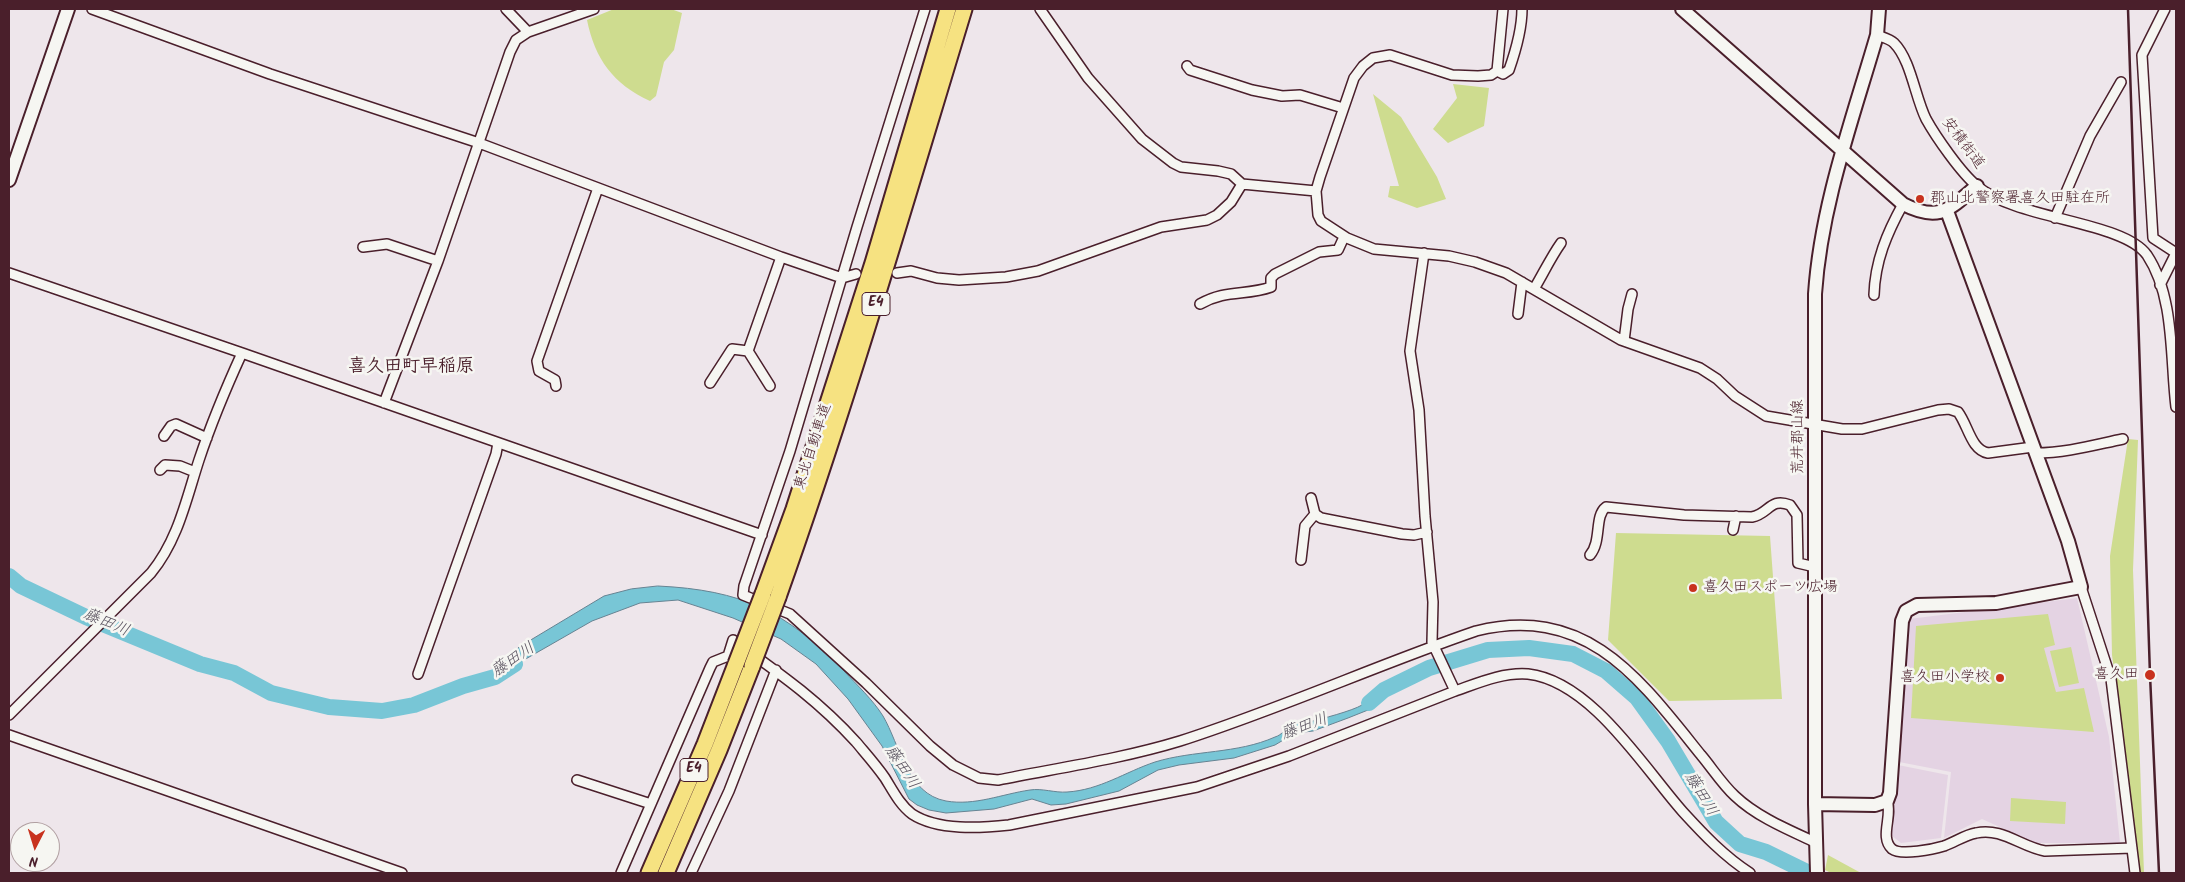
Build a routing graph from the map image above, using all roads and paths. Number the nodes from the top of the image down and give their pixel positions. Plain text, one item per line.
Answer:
1 (68, 9) edge
2 (92, 9) edge
3 (506, 9) edge
4 (594, 9) edge
5 (925, 9) edge
6 (948, 9) edge
7 (964, 9) edge
8 (1040, 9) edge
9 (1503, 9) edge
10 (1522, 9) edge
11 (1682, 9) edge
12 (1879, 9) edge
13 (2165, 9) edge
14 (528, 32) junction
15 (1877, 35) junction
16 (1187, 66) dead end
17 (1497, 72) junction
18 (2121, 82) dead end
19 (1343, 108) junction
20 (479, 142) junction
21 (1843, 150) junction
22 (9, 180) edge
23 (1242, 184) junction
24 (1977, 186) junction
25 (598, 188) junction
26 (1316, 191) junction
27 (1903, 204) junction
28 (1947, 211) junction
29 (2055, 218) junction
30 (1344, 237) junction
31 (1561, 243) dead end
32 (363, 247) dead end
33 (1424, 253) junction
34 (781, 257) junction
35 (438, 262) junction
36 (9, 273) edge
37 (897, 273) dead end
38 (856, 274) dead end
39 (842, 278) junction
40 (1522, 282) junction
41 (2160, 286) junction
42 (1534, 289) junction
43 (1632, 294) dead end
44 (1874, 295) dead end
45 (1200, 304) dead end
46 (1518, 314) dead end
47 (1624, 341) junction
48 (748, 351) junction
49 (242, 353) junction
50 (710, 383) dead end
51 (556, 386) dead end
52 (770, 386) dead end
53 (384, 403) junction
54 (2176, 407) edge
55 (1815, 423) junction
56 (164, 436) dead end
57 (207, 438) junction
58 (2123, 440) dead end
59 (498, 443) junction
60 (2034, 450) junction
61 (160, 470) dead end
62 (195, 472) junction
63 (1311, 498) dead end
64 (1315, 514) junction
65 (1736, 516) junction
66 (1733, 530) dead end
67 (1427, 532) junction
68 (762, 535) junction
69 (1590, 555) dead end
70 (1301, 560) dead end
71 (1815, 568) junction
72 (2081, 587) junction
73 (1436, 647) junction
74 (776, 670) junction
75 (418, 674) dead end
76 (1453, 688) junction
77 (9, 715) edge
78 (9, 735) edge
79 (577, 780) dead end
80 (1887, 801) junction
81 (651, 804) junction
82 (1815, 804) junction
83 (1817, 848) junction
84 (2132, 848) junction
85 (402, 873) edge
86 (621, 873) edge
87 (649, 873) edge
88 (666, 873) edge
89 (691, 873) edge
90 (1750, 873) edge
91 (1817, 873) edge
92 (2135, 873) edge

1 - 22 street
2 - 20 street
3 - 14 street
4 - 14 street
5 - 39 street
6 - 87 highway, 東北自動車道 / E4, bridge
7 - 88 highway, 東北自動車道 / E4, bridge
8 - 23 street
9 - 17 street
10 - 17 street
11 - 21 street
12 - 15 street, 荒井郡山線
13 - 41 street
14 - 20 street
15 - 21 street, 荒井郡山線
15 - 24 street, 安積街道
16 - 19 street
17 - 19 street
18 - 29 street
19 - 26 street
20 - 25 street
20 - 35 street
21 - 27 street
21 - 55 street, 荒井郡山線
23 - 26 street
23 - 37 street
24 - 28 street
24 - 29 street, 安積街道
25 - 34 street
25 - 51 street
26 - 30 street
27 - 28 street
27 - 44 street
28 - 60 street
29 - 41 street, 安積街道
30 - 33 street
30 - 45 street
31 - 42 street
32 - 35 street
33 - 40 street
33 - 67 street
34 - 39 street
34 - 48 street
35 - 53 street
36 - 49 street
38 - 39 street
39 - 68 street
40 - 42 street
40 - 46 street
41 - 54 street, 安積街道
42 - 47 street
43 - 47 street
47 - 55 street
48 - 50 street
48 - 52 street
49 - 53 street
49 - 57 street
53 - 59 street
55 - 60 street
55 - 71 street, 荒井郡山線
56 - 57 street
57 - 62 street
58 - 60 street
59 - 68 street
59 - 75 street
60 - 72 street
61 - 62 street
62 - 77 street
63 - 64 street
64 - 67 street
64 - 70 street
65 - 66 street
65 - 69 street
65 - 71 street
67 - 73 street
68 - 73 street
71 - 82 street, 荒井郡山線
72 - 80 street
72 - 84 street
73 - 76 street
73 - 83 street
74 - 76 street
74 - 81 street
74 - 89 street
76 - 90 street
78 - 85 street
79 - 81 street
80 - 82 street
80 - 84 street
81 - 86 street
82 - 83 street, 荒井郡山線
83 - 91 street, 荒井郡山線
84 - 92 street

